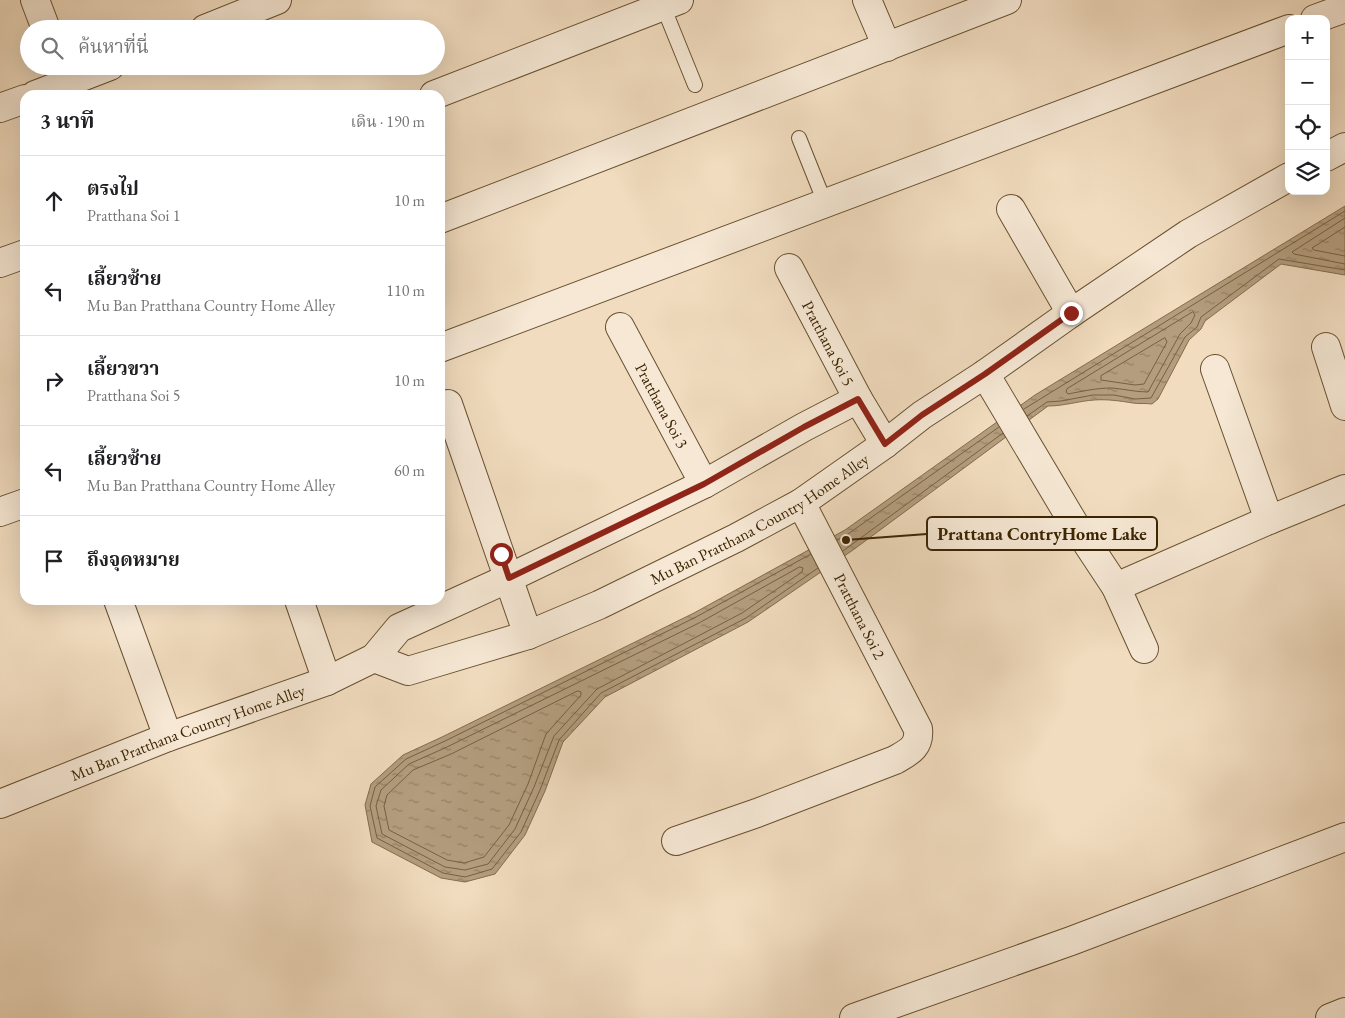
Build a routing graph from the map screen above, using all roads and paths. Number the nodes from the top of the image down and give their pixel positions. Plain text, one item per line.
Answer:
1 (35, 0) edge
2 (277, 0) edge
3 (867, 0) edge
4 (1006, 0) edge
5 (671, 3) edge
6 (1345, 8) edge
7 (1326, 15) edge
8 (43, 20) edge
9 (227, 20) edge
10 (1285, 30) edge
11 (887, 47) junction
12 (85, 75) edge
13 (65, 82) edge
14 (695, 85) dead end
15 (47, 90) edge
16 (445, 91) edge
17 (20, 101) edge
18 (0, 108) edge
19 (799, 138) dead end
20 (1345, 147) edge
21 (1330, 155) edge
22 (1285, 179) edge
23 (825, 203) junction
24 (1011, 209) dead end
25 (445, 217) edge
26 (20, 256) edge
27 (0, 263) edge
28 (789, 268) dead end
29 (1071, 313) junction
30 (620, 327) dead end
31 (445, 346) edge
32 (1326, 347) dead end
33 (1215, 369) dead end
34 (991, 385) junction
35 (858, 399) junction
36 (448, 404) dead end
37 (1345, 406) edge
38 (885, 444) junction
39 (704, 484) junction
40 (1345, 489) edge
41 (801, 503) junction
42 (20, 505) edge
43 (0, 512) edge
44 (1268, 520) junction
45 (509, 578) junction
46 (1116, 587) junction
47 (120, 605) edge
48 (301, 605) edge
49 (528, 636) junction
50 (1144, 650) dead end
51 (374, 658) junction
52 (327, 681) junction
53 (168, 737) junction
54 (0, 804) edge
55 (1345, 837) edge
56 (676, 841) dead end
57 (1345, 1012) edge
58 (854, 1018) edge
59 (1330, 1018) edge

1 - 8 street
2 - 9 street
3 - 11 street
4 - 11 street
5 - 14 lane
5 - 16 street
6 - 7 street
10 - 23 street
11 - 25 street
12 - 13 street
13 - 15 street
17 - 18 street
19 - 23 lane
20 - 21 street
22 - 29 street, Mu Ban Pratthana Country Home Alley
23 - 31 street
24 - 29 street
26 - 27 street
28 - 35 street, Pratthana Soi 5
29 - 34 street, Mu Ban Pratthana Country Home Alley
30 - 39 street, Pratthana Soi 3
32 - 37 street
33 - 44 street
34 - 38 street, Mu Ban Pratthana Country Home Alley
34 - 46 street
35 - 38 street, Pratthana Soi 5
35 - 39 street, Mu Ban Pratthana Country Home Alley
36 - 45 street
38 - 41 street, Mu Ban Pratthana Country Home Alley
39 - 45 street, Mu Ban Pratthana Country Home Alley
40 - 44 street
41 - 49 street, Mu Ban Pratthana Country Home Alley
41 - 56 street, Pratthana Soi 2
42 - 43 street
44 - 46 street
45 - 49 street
45 - 51 street, Mu Ban Pratthana Country Home Alley
46 - 50 street
47 - 53 street
48 - 52 street
49 - 51 street, Mu Ban Pratthana Country Home Alley
51 - 52 street, Mu Ban Pratthana Country Home Alley
52 - 53 street, Mu Ban Pratthana Country Home Alley
53 - 54 street, Mu Ban Pratthana Country Home Alley
55 - 58 street
57 - 59 street

